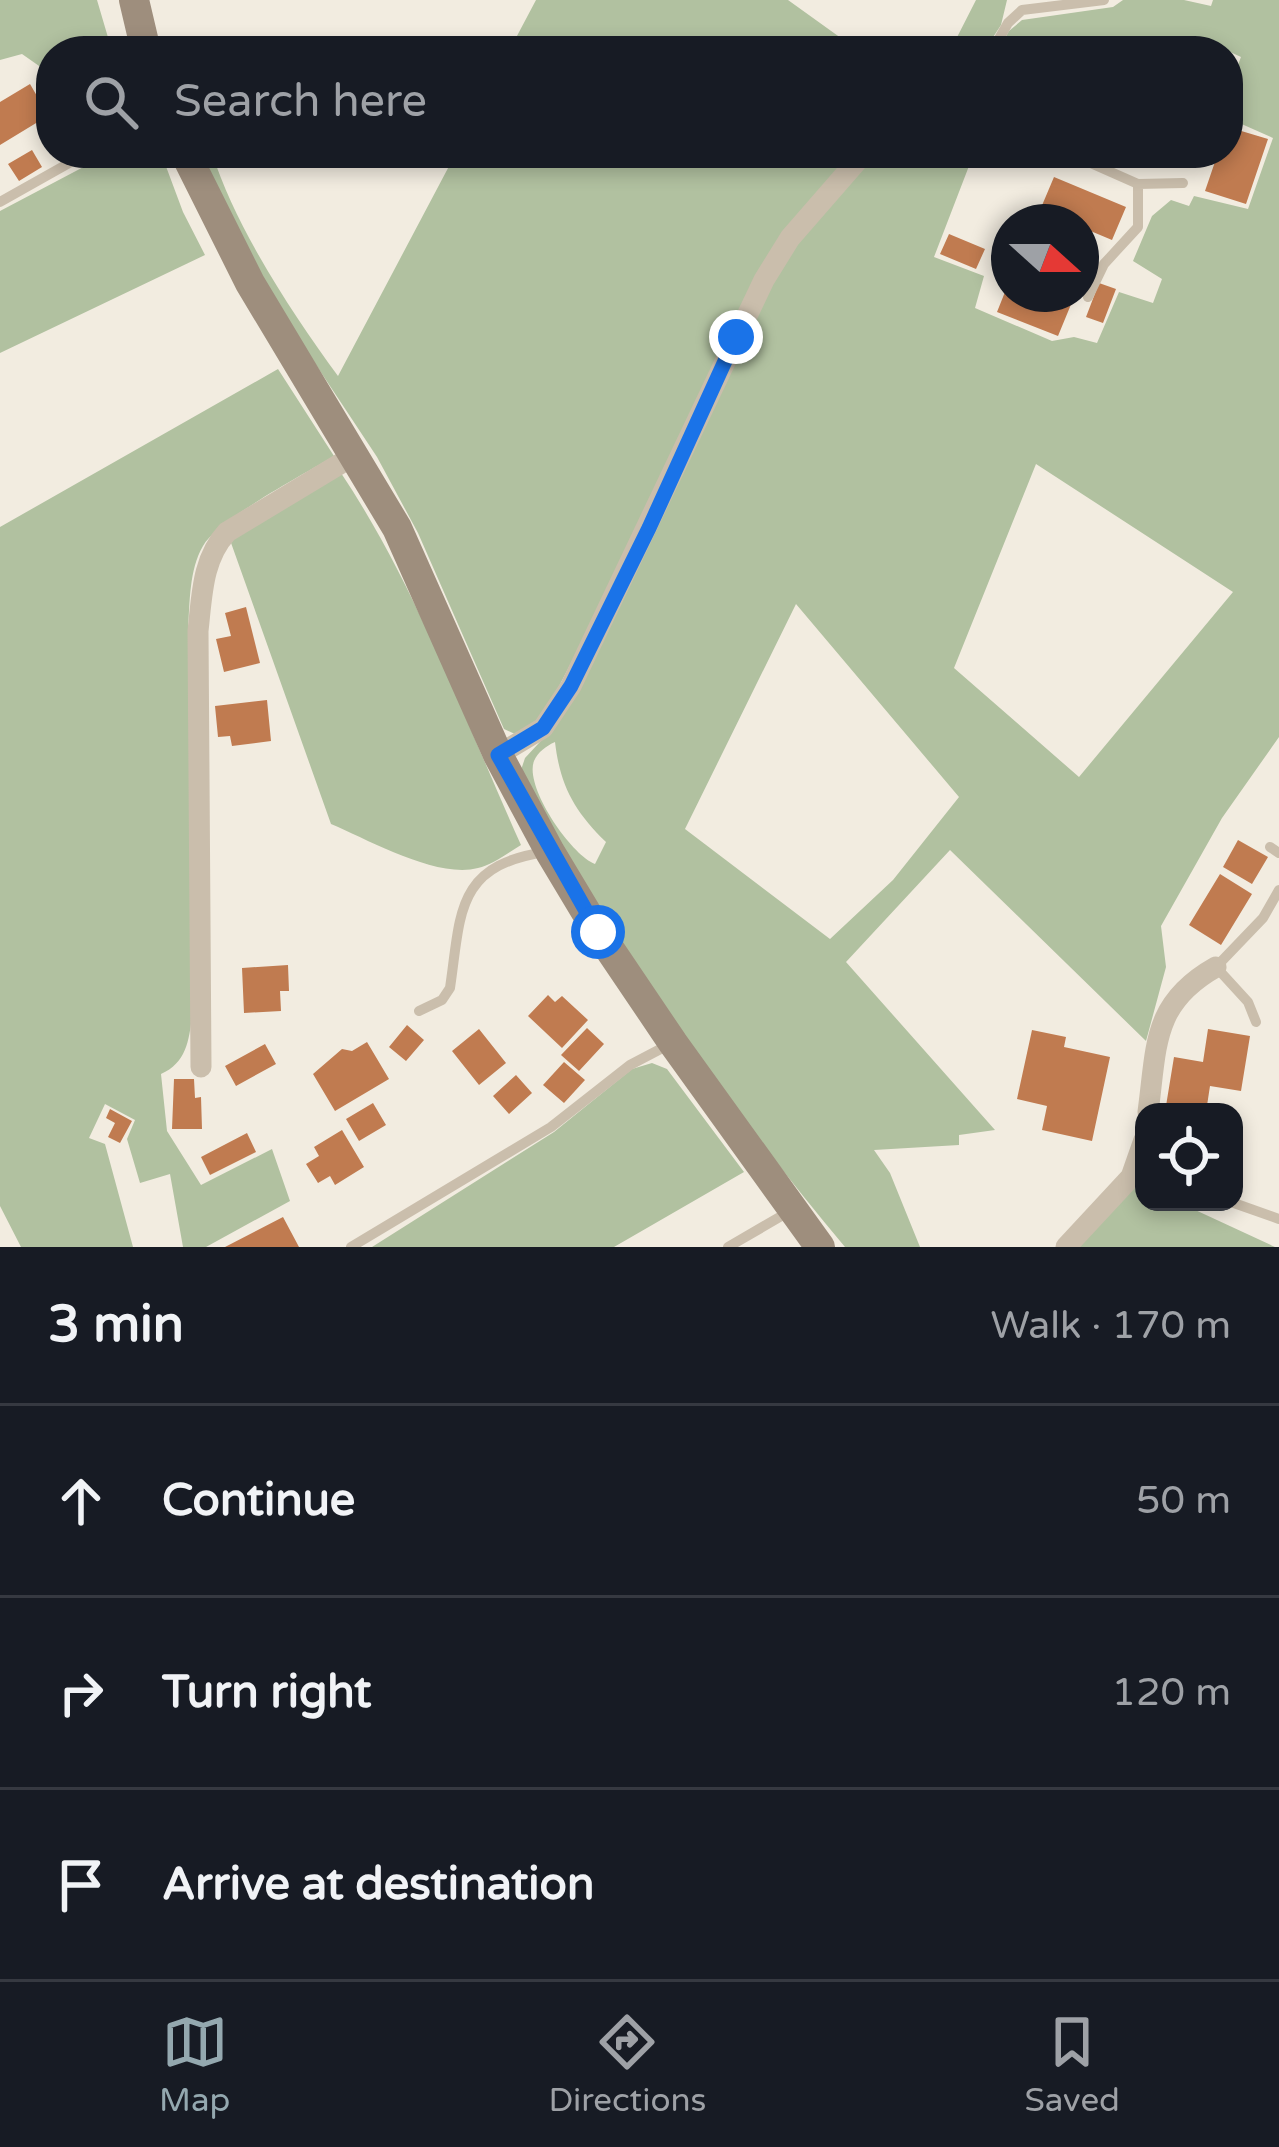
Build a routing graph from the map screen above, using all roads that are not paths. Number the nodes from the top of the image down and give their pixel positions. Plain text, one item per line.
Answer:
1 (134, 0) edge
2 (1104, 0) edge
3 (1022, 5) edge
4 (142, 36) edge
5 (1002, 36) edge
6 (61, 168) edge
7 (192, 168) edge
8 (851, 168) edge
9 (1102, 168) edge
10 (1183, 183) dead end
11 (1138, 184) junction
12 (0, 202) edge
13 (1099, 274) edge
14 (353, 456) junction
15 (498, 755) junction
16 (550, 852) junction
17 (1279, 890) edge
18 (1216, 967) junction
19 (419, 1011) dead end
20 (1256, 1022) dead end
21 (673, 1043) junction
22 (201, 1067) dead end
23 (1149, 1103) edge
24 (1135, 1169) edge
25 (1243, 1206) edge
26 (793, 1209) junction
27 (1279, 1220) edge
28 (352, 1247) edge
29 (728, 1247) edge
30 (820, 1247) edge
31 (1066, 1247) edge

1 - 4 main road
2 - 3 lane
3 - 5 lane
6 - 12 lane
7 - 14 main road
8 - 15 street
9 - 11 lane
10 - 11 lane
11 - 13 lane
14 - 15 main road
14 - 22 street
15 - 16 main road
16 - 19 lane
16 - 21 main road
17 - 18 lane
18 - 20 lane
18 - 23 street
21 - 26 main road
21 - 28 lane
24 - 31 street
25 - 27 lane
26 - 29 lane
26 - 30 main road

